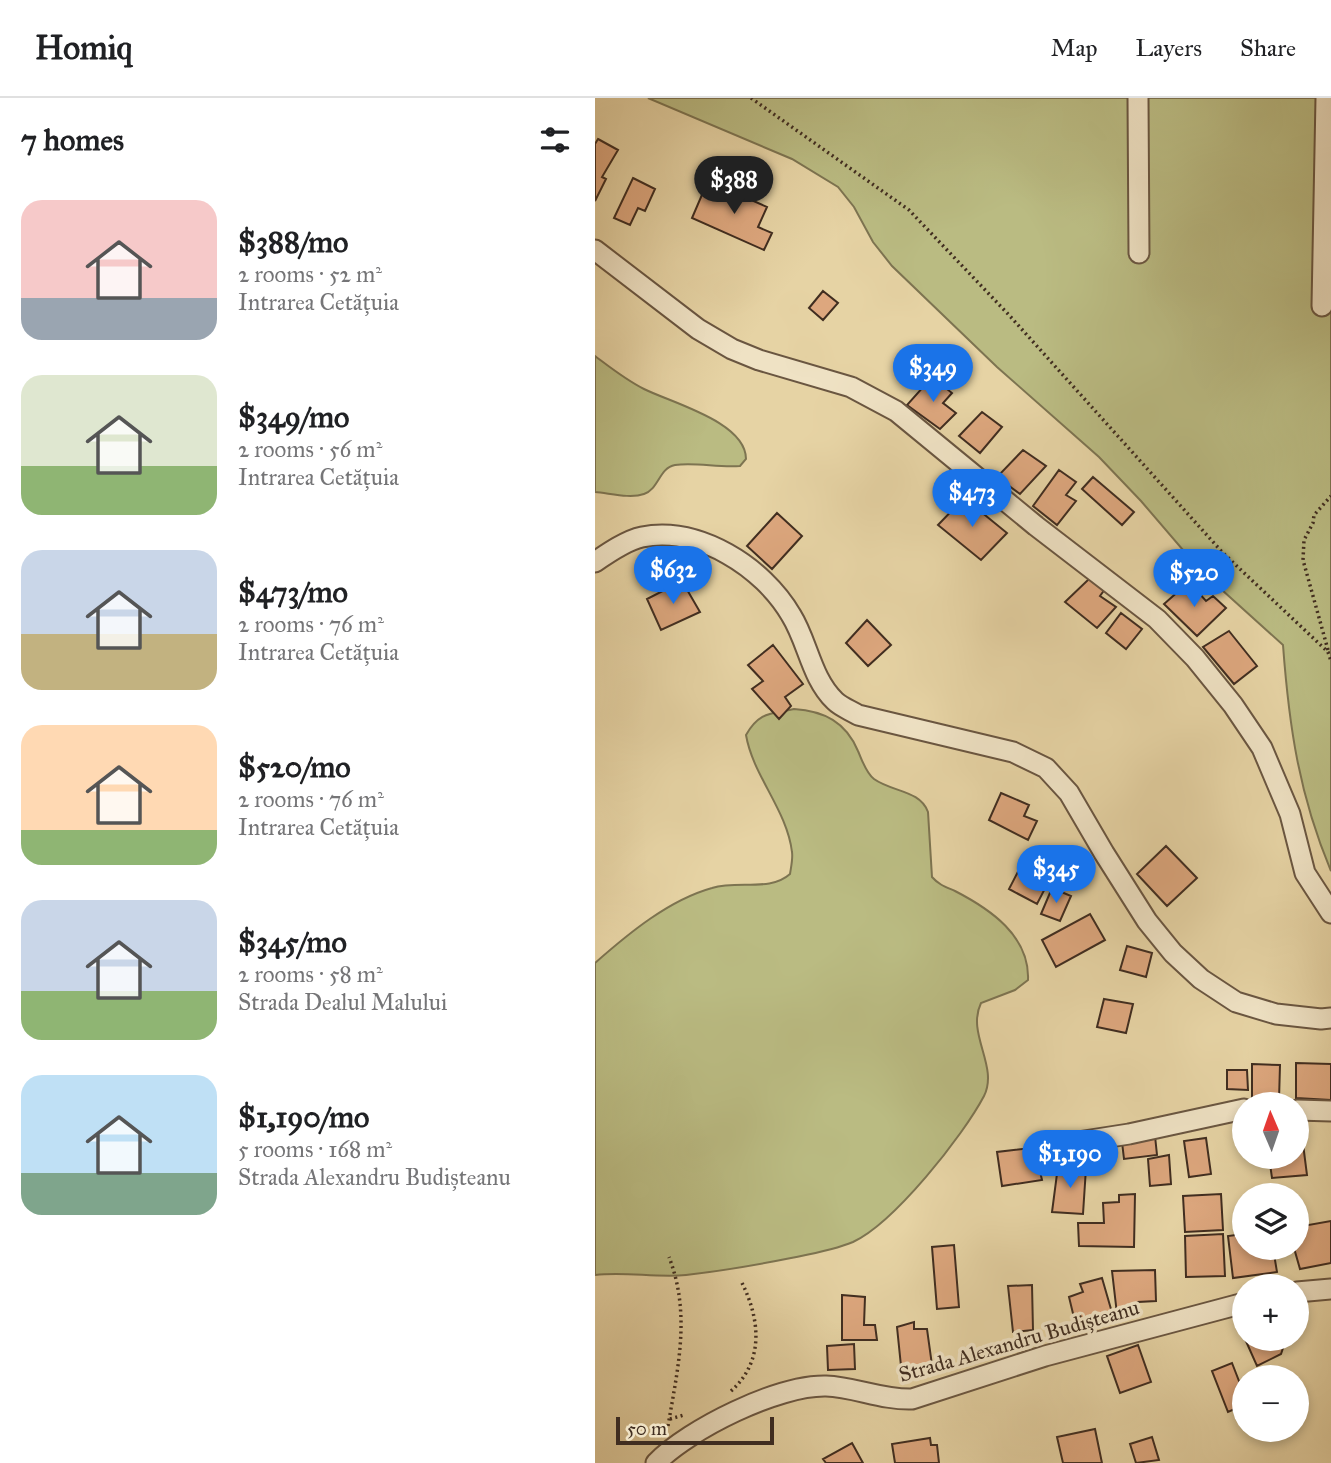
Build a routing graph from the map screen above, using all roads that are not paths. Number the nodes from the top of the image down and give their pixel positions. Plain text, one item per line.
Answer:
1 (1137, 98) edge
2 (1326, 98) edge
3 (595, 250) edge
4 (1139, 253) dead end
5 (1322, 306) dead end
6 (595, 562) edge
7 (1331, 913) edge
8 (1328, 1021) edge
9 (1309, 1110) edge
10 (1331, 1111) edge
11 (1232, 1112) edge
12 (1065, 1144) dead end
13 (1331, 1289) edge
14 (1309, 1290) edge
15 (1232, 1306) edge
16 (660, 1459) edge

1 - 4 street
2 - 5 street
3 - 7 street
6 - 8 street
9 - 10 street
11 - 12 street
13 - 14 street
15 - 16 street, Strada Alexandru Budișteanu

